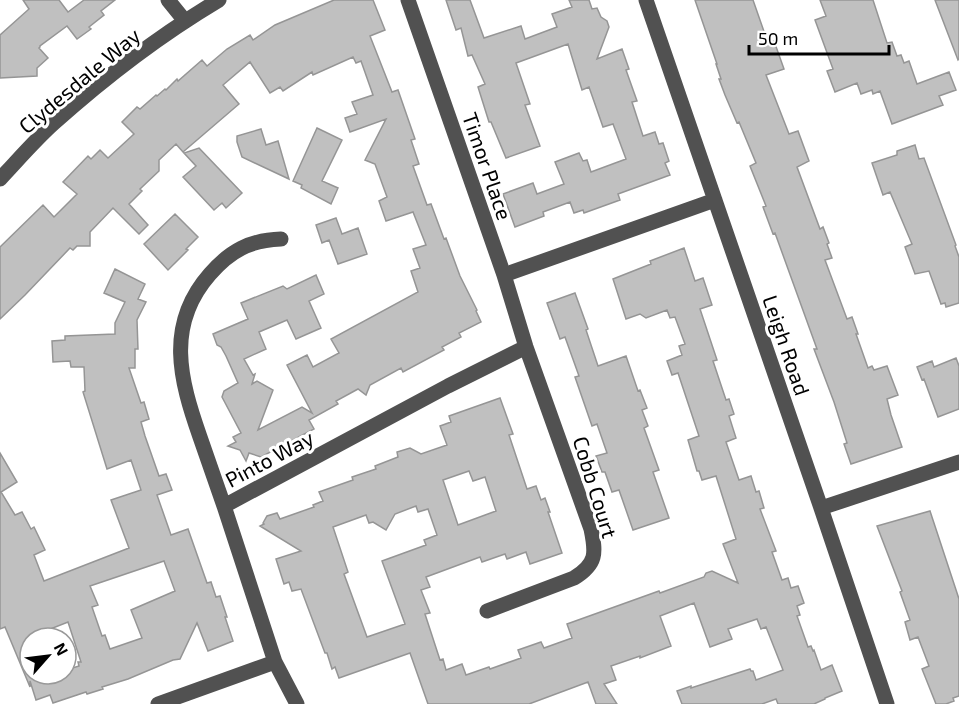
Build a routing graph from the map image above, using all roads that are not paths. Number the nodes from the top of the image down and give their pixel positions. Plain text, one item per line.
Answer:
1 (168, 0) edge
2 (219, 0) edge
3 (408, 0) edge
4 (646, 0) edge
5 (185, 21) junction
6 (0, 178) edge
7 (715, 200) junction
8 (281, 239) dead end
9 (504, 274) junction
10 (526, 347) junction
11 (959, 462) edge
12 (224, 506) junction
13 (821, 508) junction
14 (487, 611) dead end
15 (275, 662) junction
16 (158, 704) edge
17 (297, 704) edge
18 (887, 704) edge

1 - 5 street
2 - 5 street, Clydesdale Way
3 - 9 street, Timor Place
4 - 7 street, Leigh Road
5 - 6 street, Clydesdale Way
7 - 9 street
7 - 13 street, Leigh Road
8 - 12 street
9 - 10 street, Timor Place
10 - 12 street, Pinto Way
10 - 14 street, Cobb Court
11 - 13 street
12 - 15 street, Pinto Way
13 - 18 street, Leigh Road
15 - 16 street
15 - 17 street, Pinto Way

